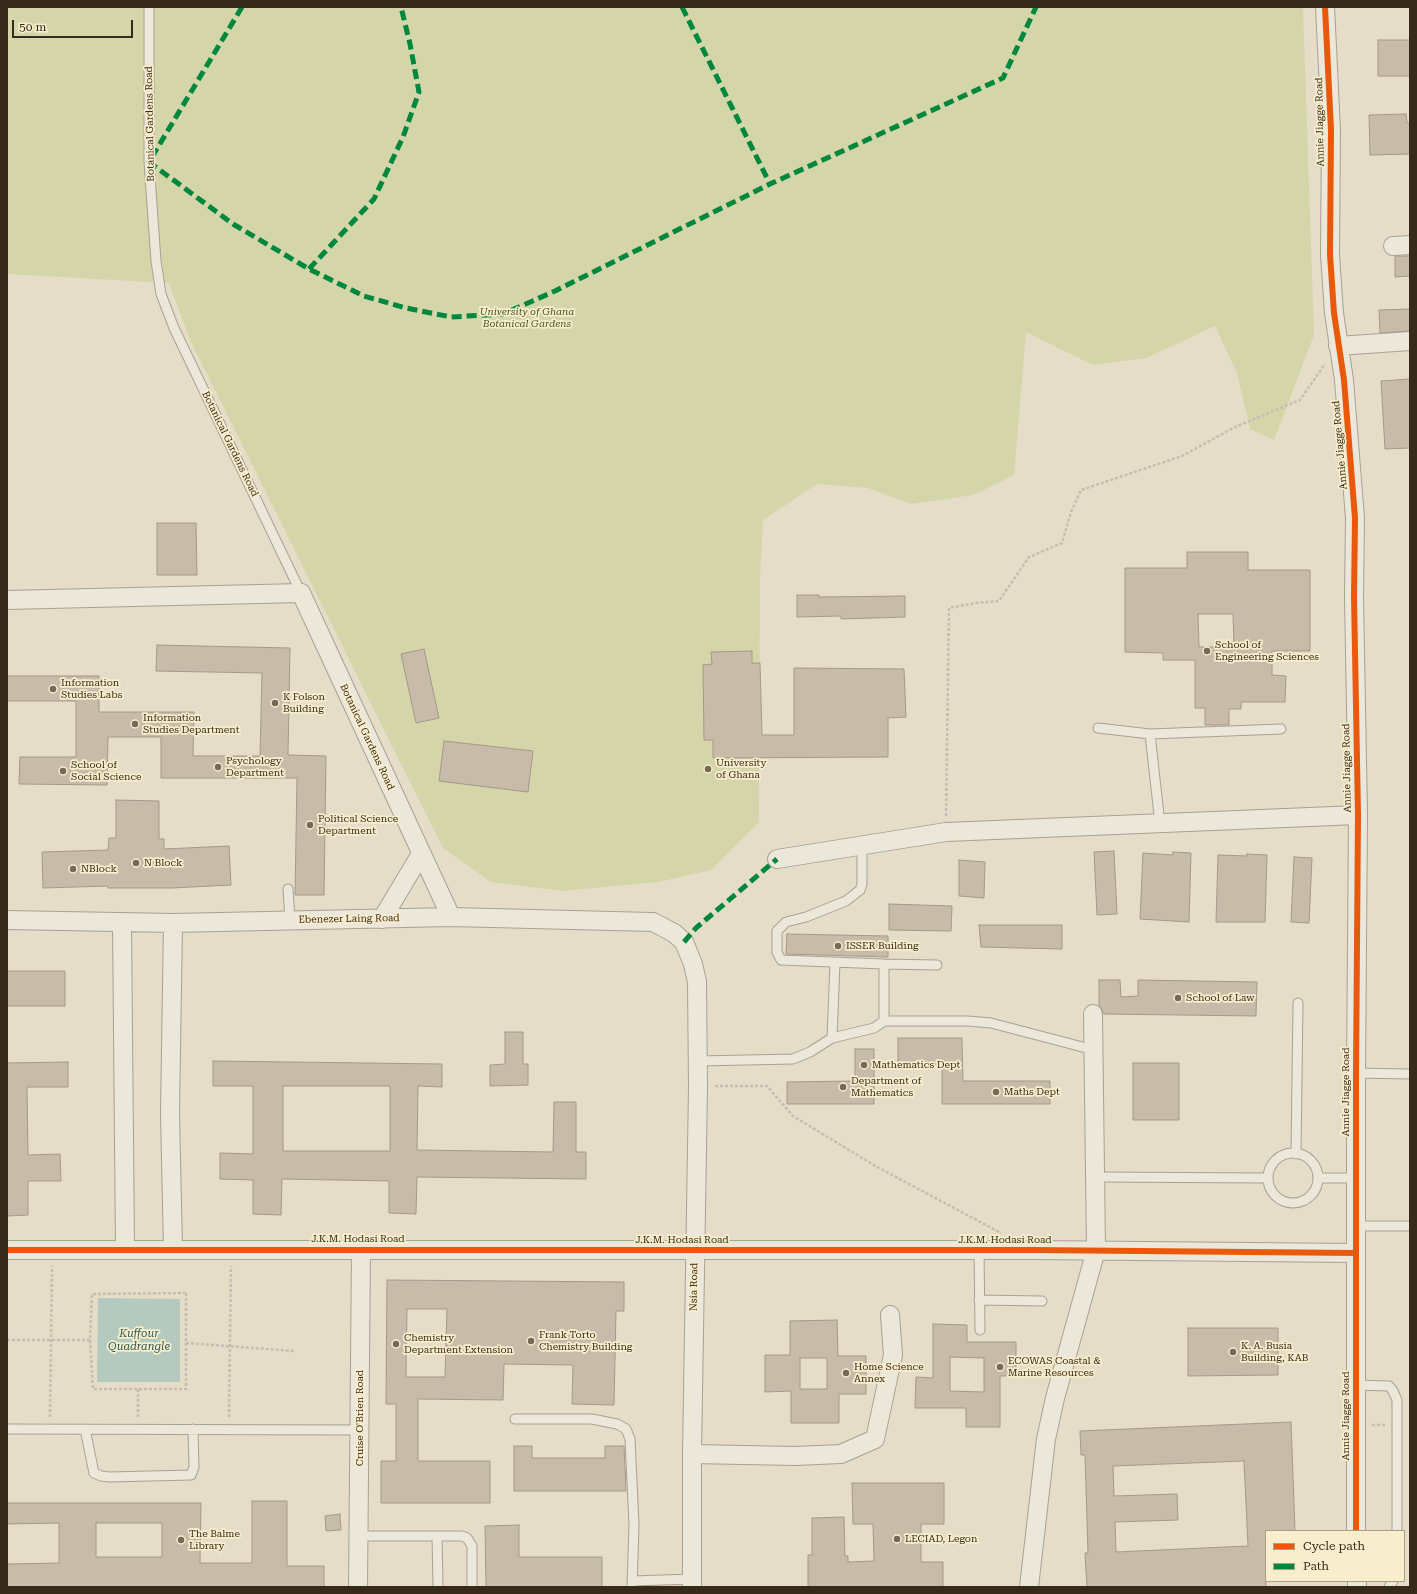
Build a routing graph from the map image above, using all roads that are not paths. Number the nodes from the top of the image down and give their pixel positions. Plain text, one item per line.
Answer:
1 (149, 7) edge
2 (1326, 7) edge
3 (1410, 341) edge
4 (1338, 346) junction
5 (301, 593) junction
6 (7, 600) edge
7 (1098, 728) dead end
8 (1281, 730) dead end
9 (1150, 734) junction
10 (1358, 815) junction
11 (1160, 824) junction
12 (862, 847) junction
13 (421, 854) junction
14 (777, 859) dead end
15 (288, 889) dead end
16 (451, 917) junction
17 (382, 919) junction
18 (7, 920) edge
19 (290, 920) junction
20 (122, 922) junction
21 (173, 923) junction
22 (684, 942) joint
23 (835, 963) junction
24 (884, 964) junction
25 (937, 965) dead end
26 (1298, 1003) dead end
27 (1093, 1014) dead end
28 (884, 1021) junction
29 (832, 1038) junction
30 (1094, 1050) junction
31 (698, 1061) junction
32 (1356, 1073) junction
33 (1410, 1074) edge
34 (1296, 1154) junction
35 (1096, 1177) junction
36 (1268, 1178) junction
37 (1318, 1178) junction
38 (1356, 1178) junction
39 (1356, 1226) junction
40 (1410, 1226) edge
41 (125, 1249) junction
42 (361, 1249) junction
43 (7, 1250) edge
44 (173, 1250) junction
45 (694, 1250) junction
46 (979, 1250) junction
47 (1096, 1250) junction
48 (1356, 1252) junction
49 (979, 1300) junction
50 (1042, 1300) dead end
51 (890, 1315) dead end
52 (980, 1330) dead end
53 (1356, 1384) junction
54 (515, 1420) dead end
55 (7, 1429) edge
56 (85, 1429) junction
57 (193, 1429) junction
58 (360, 1430) junction
59 (692, 1454) junction
60 (1356, 1530) edge
61 (1397, 1530) edge
62 (359, 1536) junction
63 (438, 1536) junction
64 (692, 1583) edge
65 (632, 1584) edge
66 (358, 1587) edge
67 (438, 1587) edge
68 (472, 1587) edge
69 (1029, 1587) edge

1 - 5 lane, Botanical Gardens Road
2 - 4 street, Annie Jiagge Road
3 - 4 street
4 - 10 street, Annie Jiagge Road
5 - 6 street
5 - 13 street, Botanical Gardens Road
7 - 9 lane
8 - 9 lane
9 - 11 lane
10 - 11 street
10 - 32 street, Annie Jiagge Road
11 - 12 street
12 - 14 street
12 - 23 lane
13 - 16 street, Botanical Gardens Road
13 - 17 street
15 - 19 lane
16 - 17 street, Ebenezer Laing Road
16 - 22 street, Ebenezer Laing Road
17 - 19 street, Ebenezer Laing Road
18 - 20 street, Ebenezer Laing Road
19 - 21 street, Ebenezer Laing Road
20 - 21 street, Ebenezer Laing Road
20 - 41 street
21 - 44 street
22 - 31 street, Nsia Road
23 - 24 lane
23 - 29 lane
24 - 25 lane
24 - 28 lane
26 - 34 lane
27 - 30 street
28 - 29 lane
28 - 30 lane
29 - 31 lane
30 - 35 street
31 - 45 street, Nsia Road
32 - 33 lane
32 - 38 street, Annie Jiagge Road
34 - 36 lane
34 - 37 lane
35 - 36 lane
35 - 47 street
36 - 37 lane
37 - 38 lane
38 - 39 street, Annie Jiagge Road
39 - 40 lane
39 - 48 street, Annie Jiagge Road
41 - 43 street, J.K.M. Hodasi Road
41 - 44 street, J.K.M. Hodasi Road
42 - 44 street, J.K.M. Hodasi Road
42 - 45 street, J.K.M. Hodasi Road
42 - 58 street, Cruise O'Brien Road
45 - 46 street, J.K.M. Hodasi Road
45 - 59 street, Nsia Road
46 - 47 street, J.K.M. Hodasi Road
46 - 49 lane
47 - 48 street, J.K.M. Hodasi Road
47 - 69 street
48 - 53 street, Annie Jiagge Road
49 - 50 lane
49 - 52 lane
51 - 59 street
53 - 60 street, Annie Jiagge Road
53 - 61 lane
54 - 65 lane
55 - 56 lane
56 - 57 lane
56 - 57 lane
57 - 58 lane
58 - 62 street, Cruise O'Brien Road
59 - 64 street, Nsia Road
62 - 63 lane
62 - 66 street, Cruise O'Brien Road
63 - 67 lane
63 - 68 lane
64 - 65 lane

